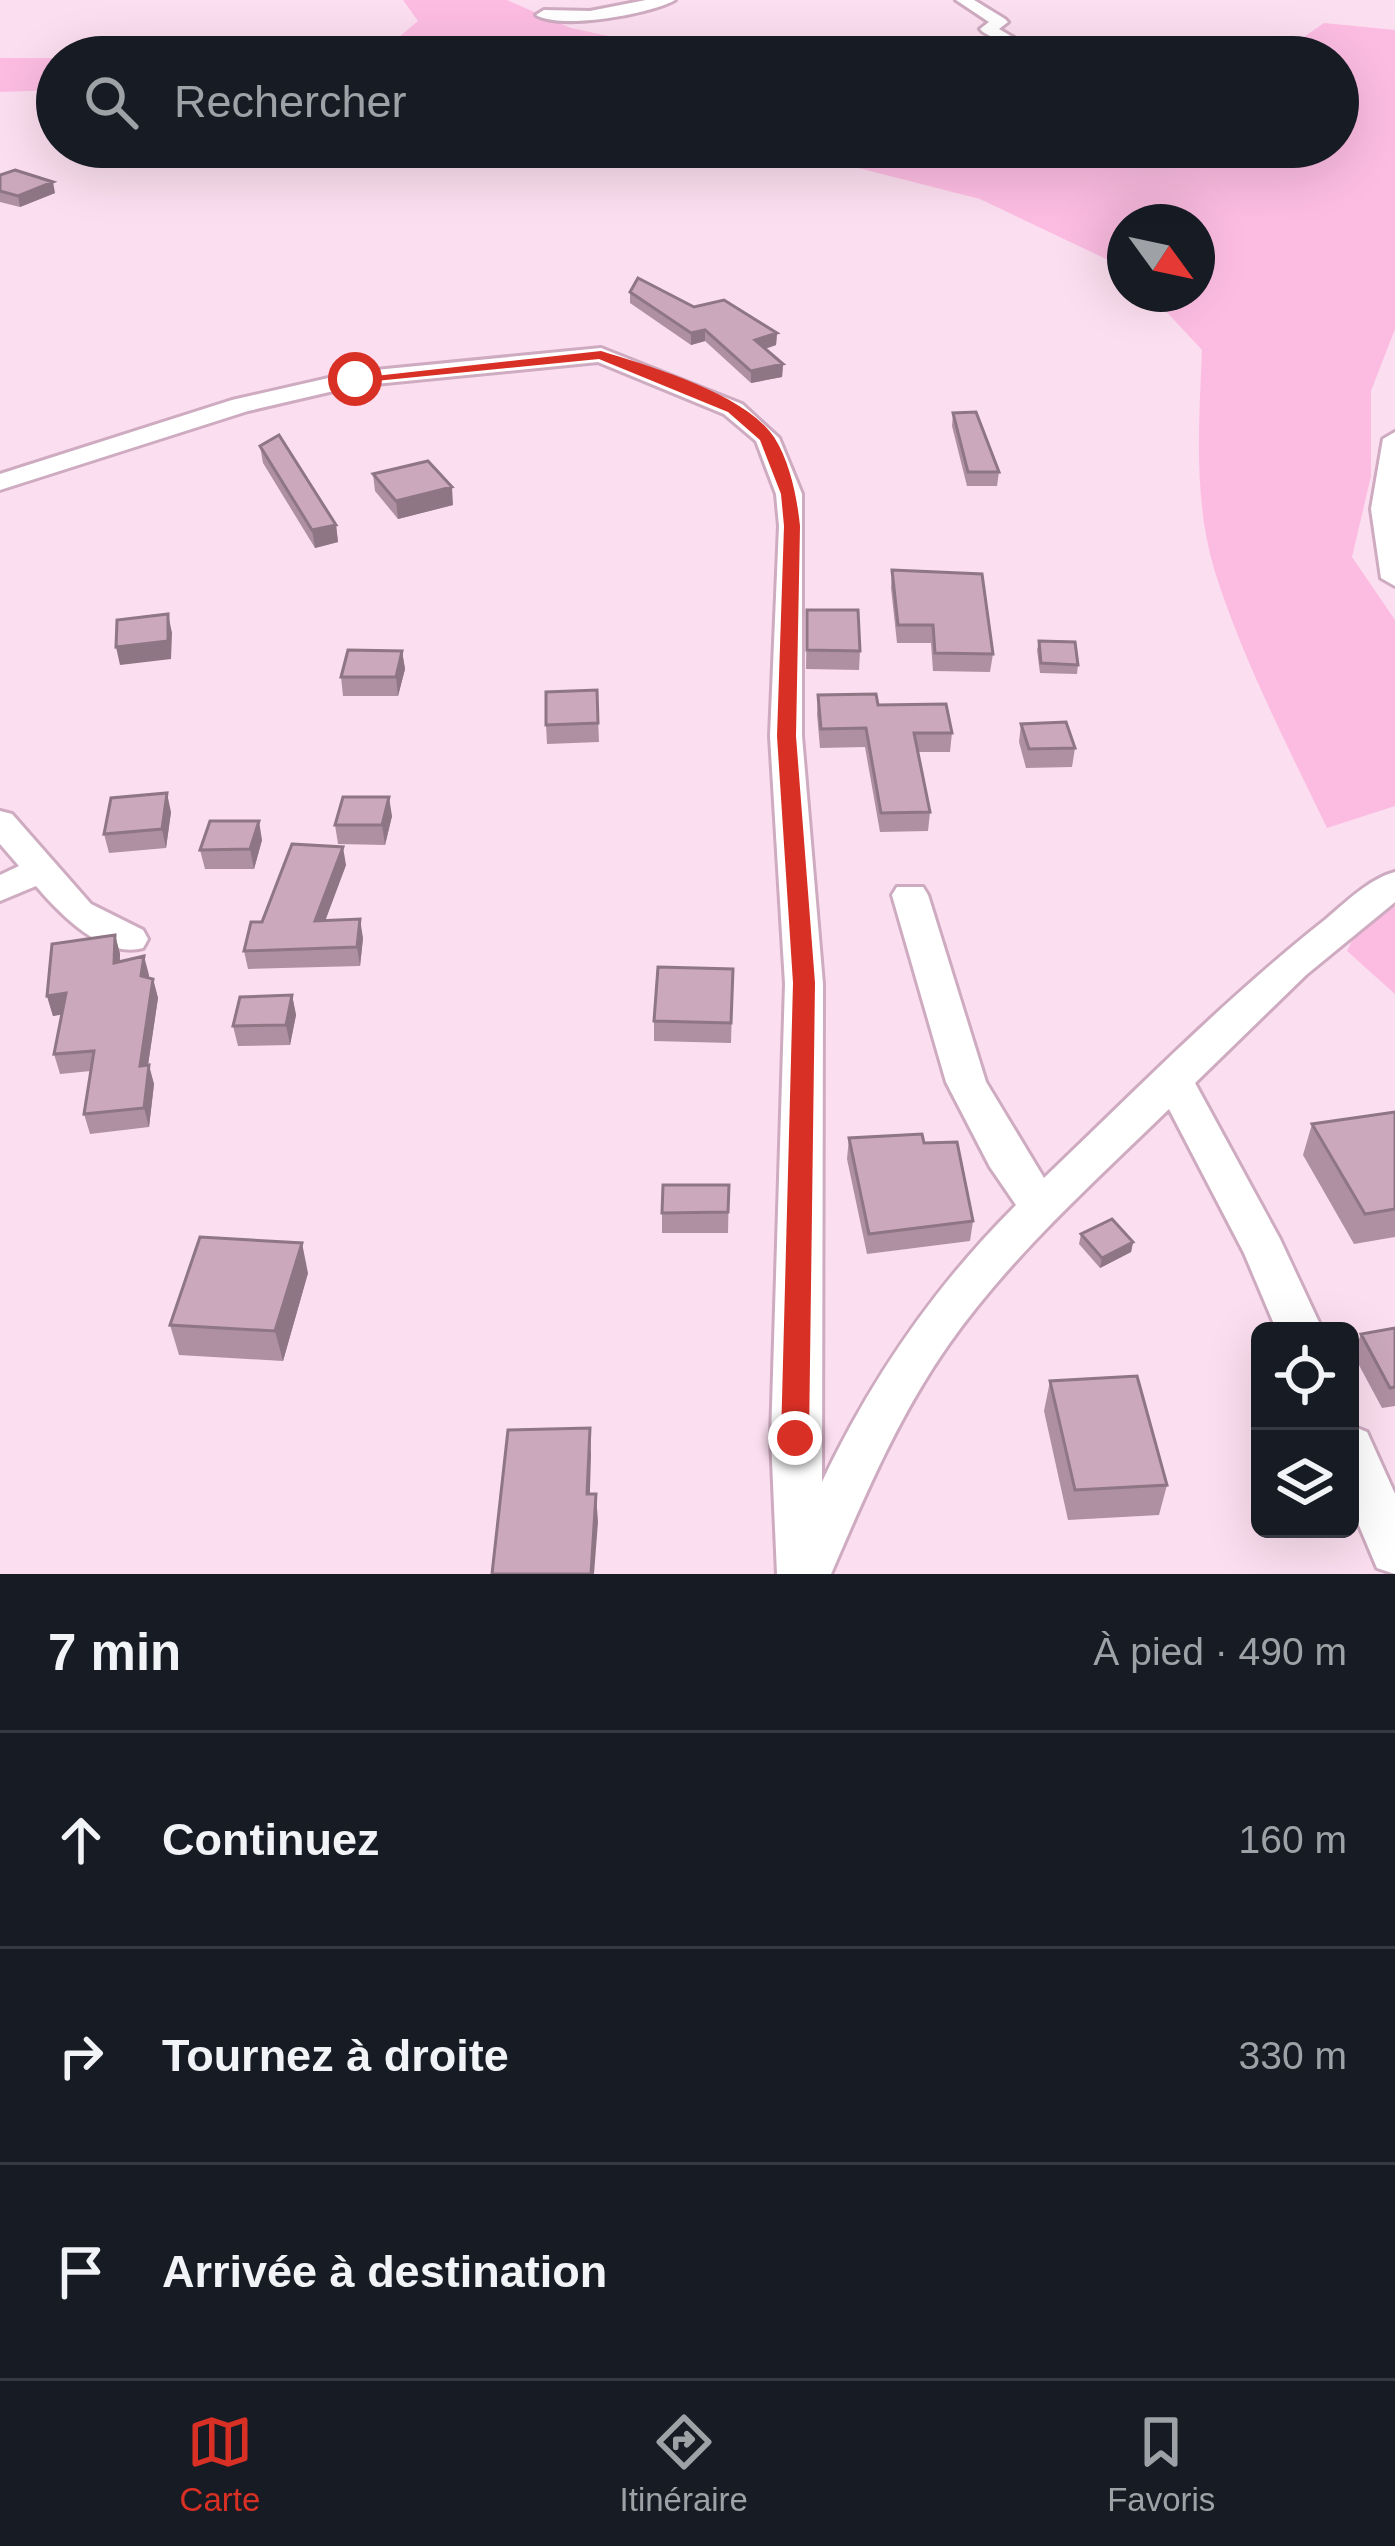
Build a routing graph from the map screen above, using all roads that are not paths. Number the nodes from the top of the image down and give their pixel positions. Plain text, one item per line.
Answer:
1 (668, 0) edge
2 (963, 0) edge
3 (544, 15) dead end
4 (1002, 36) edge
5 (1395, 439) edge
6 (0, 482) edge
7 (1389, 548) edge
8 (1395, 578) edge
9 (0, 822) edge
10 (44, 869) junction
11 (1395, 884) edge
12 (0, 890) edge
13 (910, 895) dead end
14 (130, 939) dead end
15 (1174, 1078) junction
16 (1042, 1208) junction
17 (1296, 1322) edge
18 (1359, 1468) edge
19 (1395, 1551) edge
20 (804, 1574) edge

1 - 3 street
2 - 4 street
5 - 7 street
6 - 20 street
7 - 8 street
9 - 10 street
10 - 12 street
10 - 14 street
11 - 15 street
13 - 16 street
15 - 16 street
15 - 17 street
16 - 20 street
18 - 19 street

